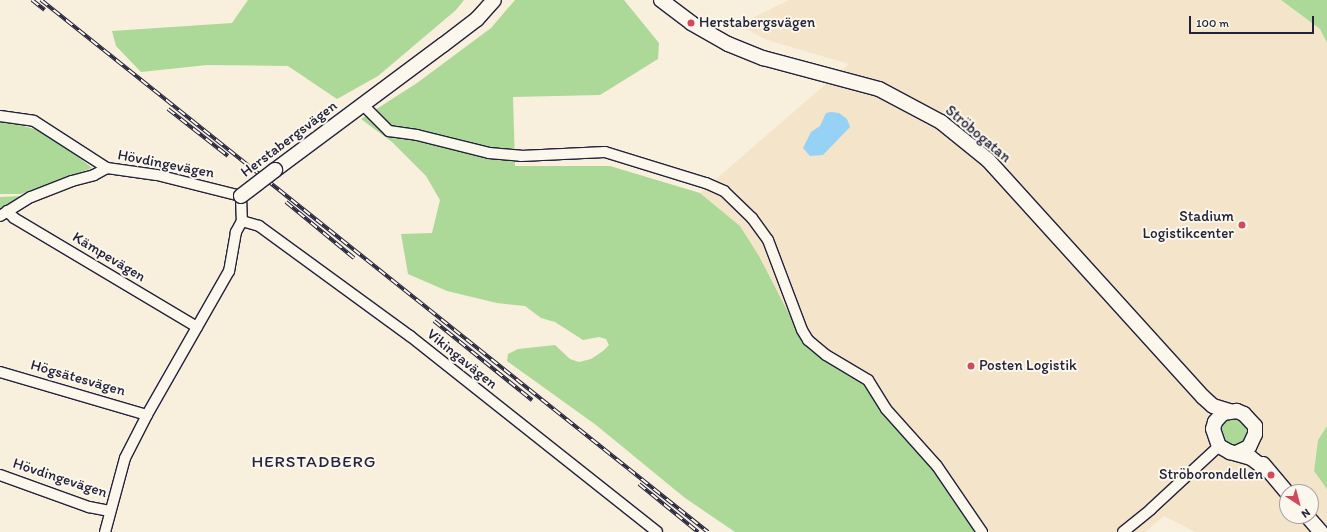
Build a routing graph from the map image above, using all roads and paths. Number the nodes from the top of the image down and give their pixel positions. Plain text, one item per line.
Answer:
1 (494, 0) edge
2 (661, 0) edge
3 (363, 105) junction
4 (0, 116) edge
5 (107, 168) junction
6 (241, 196) junction
7 (4, 213) edge
8 (242, 221) junction
9 (197, 327) junction
10 (0, 372) edge
11 (1203, 397) junction
12 (1229, 411) junction
13 (147, 415) junction
14 (1215, 422) junction
15 (1253, 441) junction
16 (1219, 446) junction
17 (1236, 453) junction
18 (1268, 471) junction
19 (0, 475) edge
20 (1279, 484) edge
21 (110, 510) junction
22 (1314, 524) edge
23 (106, 532) edge
24 (657, 532) edge
25 (982, 532) edge
26 (1123, 532) edge
27 (1321, 532) edge

1 - 3 street, Herstabergsvägen
2 - 11 street, Ströbogatan
3 - 6 street, Herstabergsvägen, bridge
3 - 25 street
4 - 5 street
5 - 6 street, Hövdingevägen
5 - 7 street, Hövdingevägen
6 - 8 street, Herstabergsvägen
7 - 9 street, Kämpevägen
8 - 9 street, Herstabergsvägen
8 - 24 street, Vikingavägen
9 - 13 street, Herstabergsvägen
10 - 13 street, Högsätesvägen
11 - 12 street, Ströbogatan
11 - 14 street, Ströbogatan
12 - 14 street
12 - 15 street
13 - 21 street, Herstabergsvägen
14 - 16 street
15 - 17 street
15 - 18 street
16 - 17 street
16 - 26 street
17 - 18 street
18 - 20 street
19 - 21 street, Hövdingevägen
21 - 23 street, Herstabergsvägen
22 - 27 street

